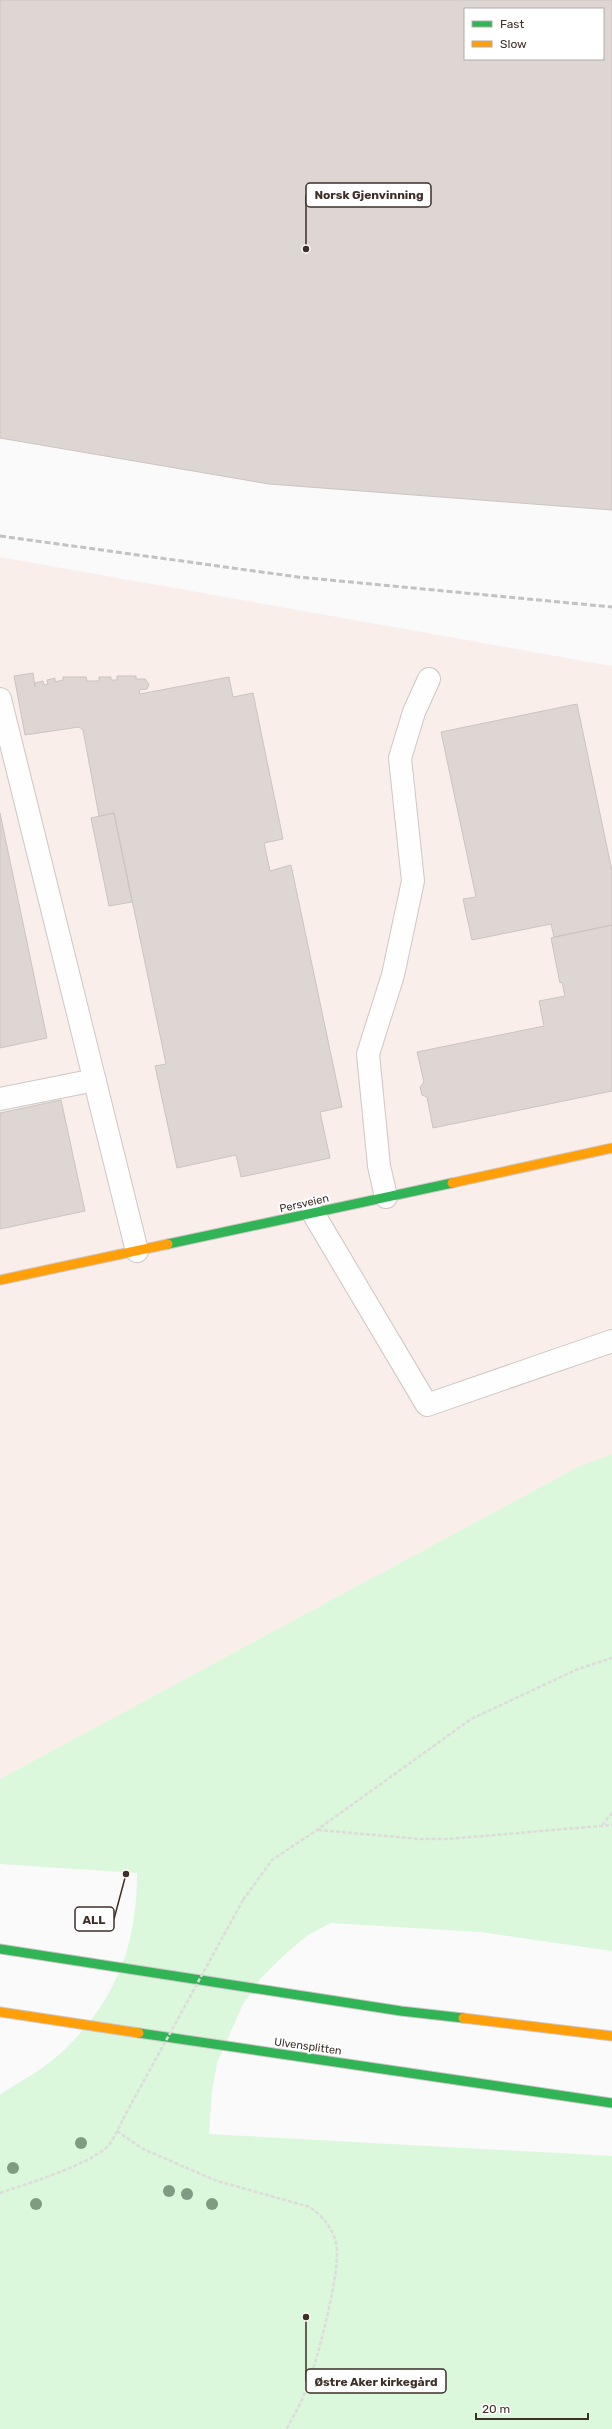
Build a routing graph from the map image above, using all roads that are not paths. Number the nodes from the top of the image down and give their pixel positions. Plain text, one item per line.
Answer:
1 (429, 679) dead end
2 (0, 699) edge
3 (95, 1080) junction
4 (0, 1099) edge
5 (612, 1148) edge
6 (386, 1197) junction
7 (313, 1213) junction
8 (137, 1251) junction
9 (0, 1280) edge
10 (612, 1341) edge
11 (0, 1949) edge
12 (0, 2012) edge
13 (612, 2036) edge
14 (612, 2103) edge

1 - 6 lane
2 - 3 lane
3 - 4 lane
3 - 8 lane
5 - 6 main road, Persveien
6 - 7 main road, Persveien
7 - 8 main road, Persveien
7 - 10 lane
8 - 9 main road, Persveien
11 - 13 main road
12 - 14 main road, Ulvensplitten

